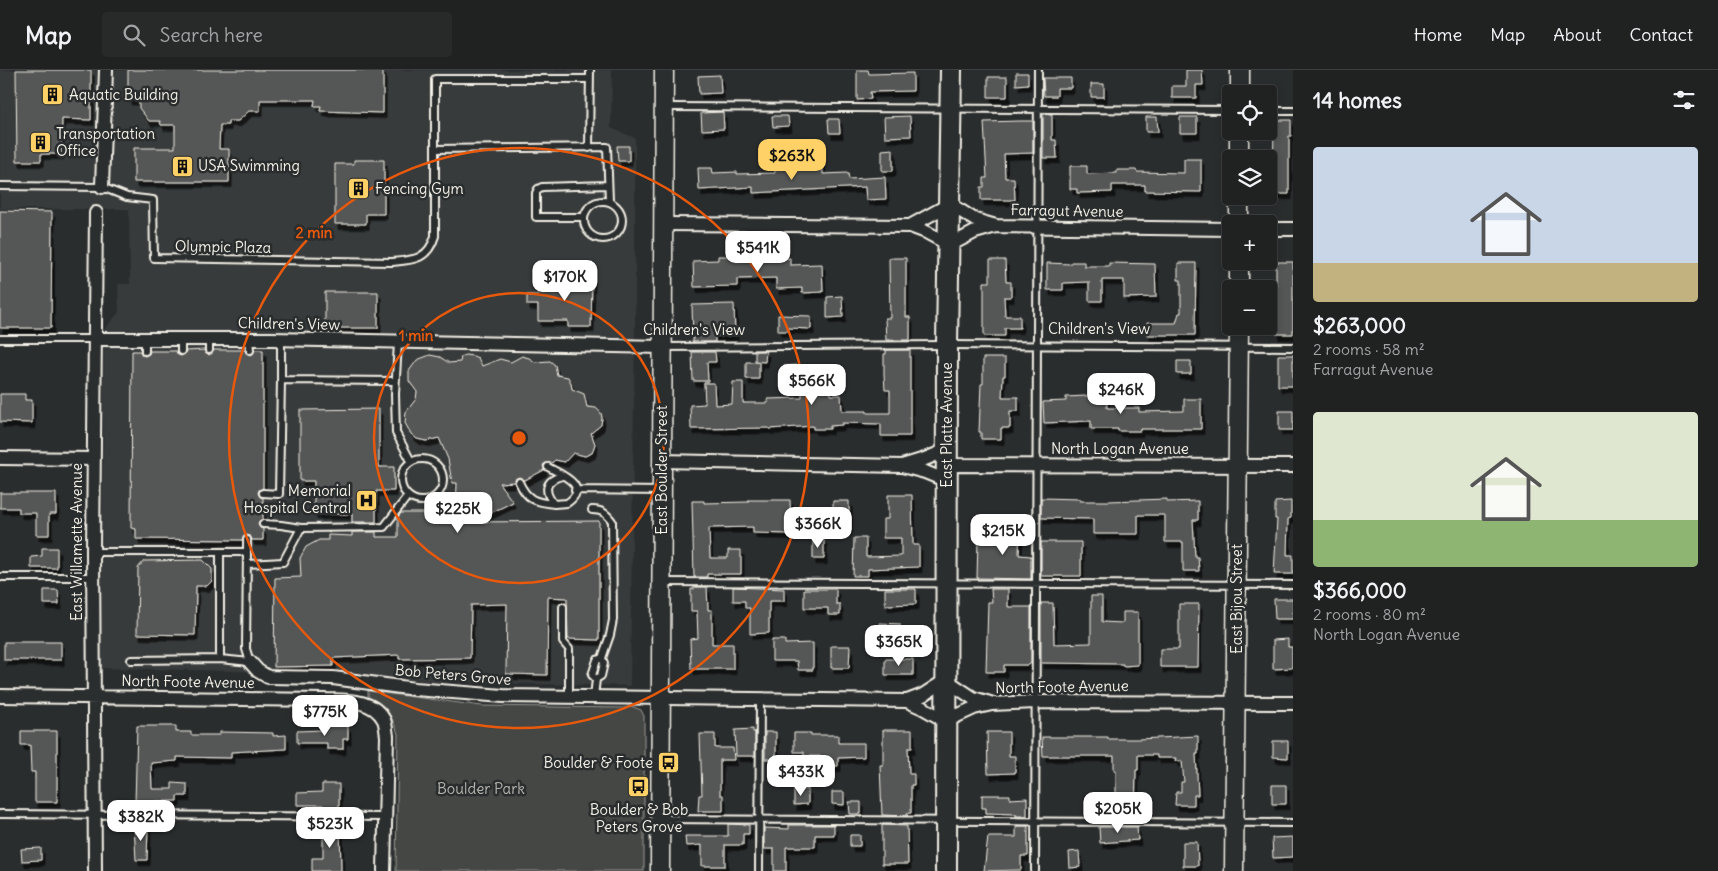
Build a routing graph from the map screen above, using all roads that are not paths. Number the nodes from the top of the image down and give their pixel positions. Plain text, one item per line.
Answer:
1 (106, 70) edge
2 (590, 70) edge
3 (664, 70) edge
4 (951, 70) edge
5 (1038, 70) edge
6 (1240, 70) edge
7 (590, 79) junction
8 (1240, 85) edge
9 (664, 107) junction
10 (951, 108) junction
11 (1037, 108) junction
12 (1222, 110) edge
13 (1277, 111) edge
14 (1293, 111) edge
15 (589, 148) junction
16 (435, 149) junction
17 (608, 185) junction
18 (0, 186) edge
19 (102, 187) junction
20 (609, 201) junction
21 (950, 204) junction
22 (96, 213) dead end
23 (584, 217) junction
24 (663, 224) junction
25 (910, 226) junction
26 (996, 226) junction
27 (1037, 228) junction
28 (1222, 228) edge
29 (1277, 229) edge
30 (1293, 229) edge
31 (950, 245) junction
32 (1239, 335) edge
33 (0, 339) edge
34 (95, 339) junction
35 (281, 340) junction
36 (398, 343) junction
37 (947, 345) junction
38 (1037, 345) junction
39 (662, 346) junction
40 (1239, 347) junction
41 (1293, 347) edge
42 (280, 380) junction
43 (396, 381) junction
44 (0, 458) edge
45 (94, 459) junction
46 (411, 461) junction
47 (662, 462) junction
48 (947, 465) junction
49 (1036, 465) junction
50 (902, 466) junction
51 (1237, 466) junction
52 (1293, 466) edge
53 (548, 468) dead end
54 (562, 476) junction
55 (519, 482) dead end
56 (575, 490) junction
57 (662, 491) junction
58 (263, 493) dead end
59 (408, 496) junction
60 (554, 504) junction
61 (592, 510) dead end
62 (263, 524) dead end
63 (301, 528) junction
64 (247, 540) dead end
65 (93, 552) junction
66 (220, 552) junction
67 (247, 552) junction
68 (247, 564) junction
69 (0, 577) edge
70 (93, 577) junction
71 (661, 582) junction
72 (947, 583) junction
73 (1035, 583) junction
74 (1236, 585) junction
75 (1293, 585) edge
76 (563, 606) dead end
77 (131, 660) dead end
78 (220, 660) junction
79 (250, 662) junction
80 (946, 680) junction
81 (0, 696) edge
82 (569, 696) junction
83 (94, 697) junction
84 (594, 697) junction
85 (660, 698) junction
86 (760, 698) junction
87 (907, 701) junction
88 (1035, 702) junction
89 (1237, 703) junction
90 (1293, 703) edge
91 (992, 704) junction
92 (946, 721) junction
93 (0, 814) edge
94 (95, 815) junction
95 (386, 817) junction
96 (660, 819) junction
97 (758, 820) junction
98 (946, 821) junction
99 (1034, 821) junction
100 (1235, 822) junction
101 (1293, 823) edge
102 (95, 871) edge
103 (384, 871) edge
104 (660, 871) edge
105 (759, 871) edge
106 (946, 871) edge
107 (1035, 871) edge
108 (1234, 871) edge

1 - 19 street
2 - 7 lane
3 - 9 street, East Boulder Street
4 - 10 main road, East Platte Avenue
5 - 11 lane
6 - 8 street
7 - 15 lane
7 - 16 lane, Olympic Plaza
9 - 10 lane
9 - 24 street, East Boulder Street
10 - 11 lane
10 - 21 main road, East Platte Avenue
11 - 12 lane
11 - 27 lane
13 - 14 lane
15 - 16 lane
15 - 17 lane
16 - 19 lane, Olympic Plaza
17 - 20 lane
17 - 23 lane
18 - 19 lane, Olympic Plaza
20 - 23 lane
20 - 23 lane
21 - 25 street
21 - 26 street
21 - 31 main road, East Platte Avenue
22 - 34 street, East Willamette Avenue
24 - 25 street
24 - 39 street, East Boulder Street
25 - 31 street
26 - 27 street, Farragut Avenue
26 - 31 street, Farragut Avenue
27 - 28 street, Farragut Avenue
27 - 38 lane
29 - 30 street
31 - 37 main road, East Platte Avenue
32 - 40 street, East Bijou Street
33 - 34 lane
34 - 35 street, Children's View
34 - 45 street, East Willamette Avenue
35 - 36 street, Children's View
35 - 42 lane
36 - 39 street, Children's View
36 - 43 lane
37 - 38 lane, Children's View
37 - 39 lane, Children's View
37 - 48 main road, East Platte Avenue
38 - 40 lane, Children's View
38 - 49 lane
39 - 47 street, East Boulder Street
40 - 41 lane, Children's View
40 - 51 street, East Bijou Street
42 - 43 lane
42 - 58 lane
43 - 46 lane
44 - 45 street
45 - 65 street, East Willamette Avenue
46 - 59 lane
46 - 59 lane
47 - 50 street, North Logan Avenue
47 - 57 street, East Boulder Street
48 - 49 street, North Logan Avenue
48 - 50 street
48 - 50 street, North Logan Avenue
48 - 72 main road, East Platte Avenue
49 - 51 street, North Logan Avenue
49 - 73 lane
51 - 52 street, North Logan Avenue
51 - 74 street, East Bijou Street
53 - 54 lane
54 - 56 lane
54 - 60 lane
55 - 60 lane
56 - 57 lane
56 - 60 lane
57 - 71 street, East Boulder Street
59 - 63 lane
61 - 84 lane
62 - 63 lane
63 - 68 lane
64 - 67 lane
65 - 66 lane
65 - 70 street, East Willamette Avenue
66 - 67 lane
66 - 78 lane
67 - 68 lane
68 - 79 lane
69 - 70 lane
70 - 83 street, East Willamette Avenue
71 - 72 lane
71 - 85 street, East Boulder Street
72 - 73 lane
72 - 80 main road, East Platte Avenue
73 - 74 lane
73 - 88 lane
74 - 75 lane
74 - 89 street, East Bijou Street
76 - 82 lane
77 - 78 lane
78 - 79 lane
79 - 82 street, Bob Peters Grove
80 - 87 street
80 - 91 street
80 - 92 main road, East Platte Avenue
81 - 83 street, North Foote Avenue
82 - 84 street, Bob Peters Grove
83 - 94 street, East Willamette Avenue
83 - 95 street, North Foote Avenue
84 - 85 street, Bob Peters Grove
85 - 86 street
85 - 96 street, East Boulder Street
86 - 87 street
86 - 97 lane
87 - 92 street
88 - 89 street, North Foote Avenue
88 - 91 street, North Foote Avenue
88 - 99 lane
89 - 90 street, North Foote Avenue
89 - 100 street, East Bijou Street
91 - 92 street, North Foote Avenue
92 - 98 main road, East Platte Avenue
93 - 94 lane
94 - 95 lane
94 - 102 street, East Willamette Avenue
95 - 103 street
96 - 97 lane
96 - 104 street, East Boulder Street
97 - 98 lane
97 - 105 lane
98 - 99 lane
98 - 106 main road, East Platte Avenue
99 - 100 lane
99 - 107 lane
100 - 101 lane
100 - 108 street, East Bijou Street

